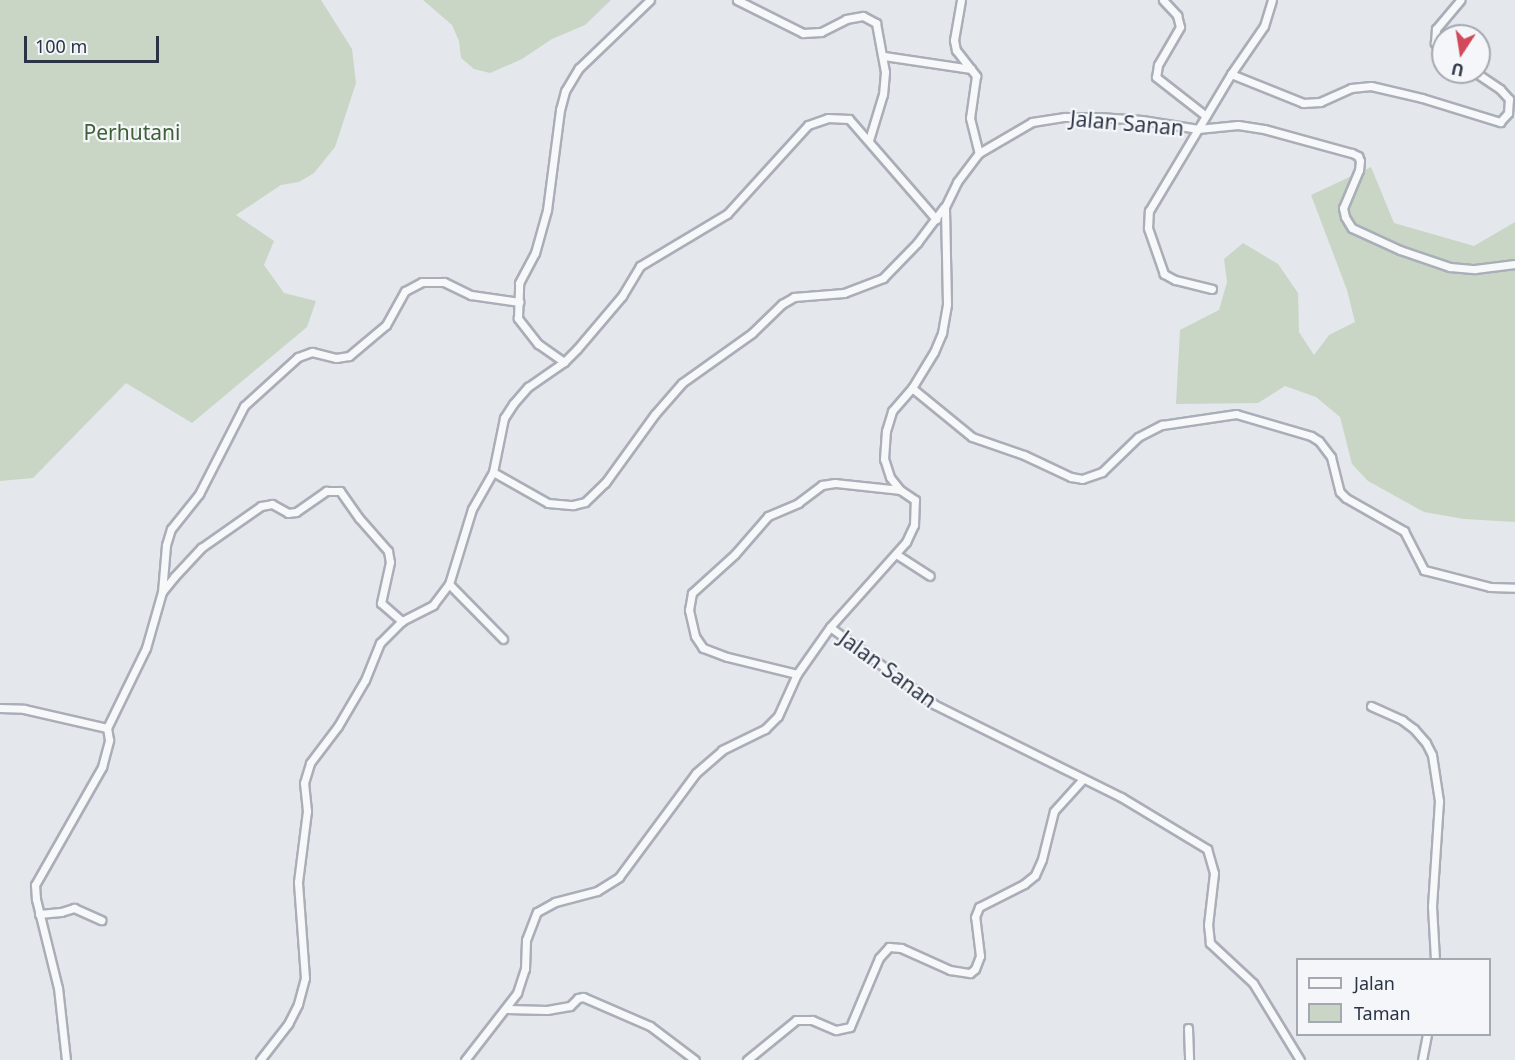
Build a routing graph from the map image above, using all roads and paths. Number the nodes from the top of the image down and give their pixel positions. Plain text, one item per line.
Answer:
1 (650, 0) edge
2 (737, 0) edge
3 (961, 0) edge
4 (1163, 0) edge
5 (1272, 0) edge
6 (1460, 0) edge
7 (1440, 24) edge
8 (884, 56) junction
9 (971, 69) junction
10 (1231, 74) junction
11 (1491, 83) edge
12 (1206, 116) junction
13 (1198, 129) junction
14 (869, 140) junction
15 (979, 153) junction
16 (945, 207) junction
17 (936, 219) junction
18 (1515, 264) edge
19 (1212, 289) dead end
20 (519, 303) junction
21 (564, 362) junction
22 (912, 388) junction
23 (493, 472) junction
24 (900, 490) junction
25 (896, 554) junction
26 (930, 576) dead end
27 (449, 584) junction
28 (1515, 588) edge
29 (162, 592) junction
30 (402, 621) junction
31 (830, 627) junction
32 (502, 639) dead end
33 (797, 674) junction
34 (1371, 706) dead end
35 (0, 708) edge
36 (107, 728) junction
37 (1083, 779) junction
38 (39, 914) junction
39 (101, 920) dead end
40 (1435, 958) edge
41 (507, 1009) junction
42 (1188, 1028) dead end
43 (1427, 1036) edge
44 (66, 1060) edge
45 (260, 1060) edge
46 (465, 1060) edge
47 (695, 1060) edge
48 (747, 1060) edge
49 (1189, 1060) edge
50 (1300, 1060) edge
51 (1422, 1060) edge

1 - 20 street
2 - 8 street
3 - 9 street
4 - 12 street
5 - 10 street
6 - 7 street
8 - 9 street
8 - 14 street
9 - 15 street
10 - 11 street
10 - 12 street
12 - 13 street
13 - 15 street, Jalan Sanan
13 - 18 street, Jalan Sanan
13 - 19 street
14 - 17 street
14 - 21 street
15 - 16 street, Jalan Sanan
16 - 17 street
16 - 22 street, Jalan Sanan
17 - 23 street
20 - 21 street
20 - 29 street
21 - 23 street
22 - 24 street, Jalan Sanan
22 - 28 street
23 - 27 street
24 - 25 street, Jalan Sanan
24 - 33 street
25 - 26 street
25 - 31 street, Jalan Sanan
27 - 30 street
27 - 32 street
29 - 30 street
29 - 36 street
30 - 45 street
31 - 33 street
31 - 37 street, Jalan Sanan
33 - 41 street
34 - 40 street
35 - 36 street
36 - 38 street
37 - 48 street
37 - 50 street, Jalan Sanan
38 - 39 street
38 - 44 street
41 - 46 street
41 - 47 street
42 - 49 street
43 - 51 street

